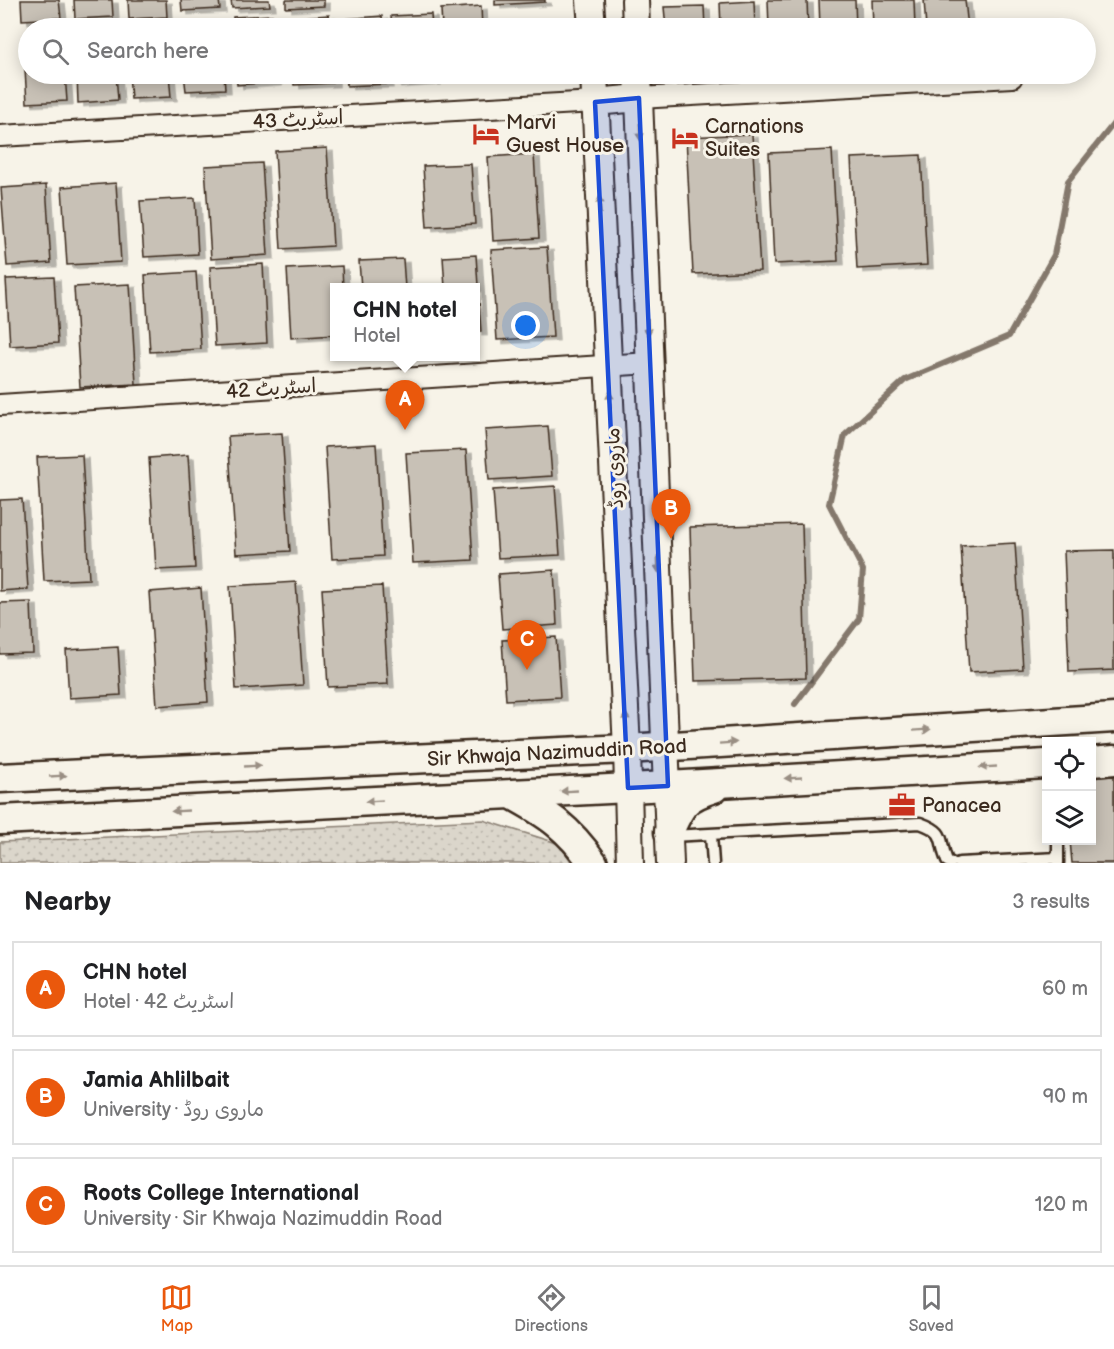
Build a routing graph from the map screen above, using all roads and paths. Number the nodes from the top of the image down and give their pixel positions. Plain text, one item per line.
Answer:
1 (590, 0) edge
2 (635, 0) edge
3 (591, 18) edge
4 (636, 18) edge
5 (594, 84) edge
6 (721, 84) edge
7 (638, 86) edge
8 (595, 102) junction
9 (0, 136) edge
10 (650, 363) junction
11 (609, 366) junction
12 (0, 405) edge
13 (1114, 718) edge
14 (665, 747) junction
15 (627, 749) junction
16 (1114, 760) edge
17 (1096, 762) edge
18 (1042, 764) edge
19 (0, 778) edge
20 (733, 781) junction
21 (668, 786) junction
22 (627, 788) junction
23 (511, 794) junction
24 (0, 820) edge
25 (669, 834) junction
26 (711, 835) junction
27 (1058, 845) edge
28 (1058, 861) edge
29 (593, 863) edge
30 (630, 863) edge
31 (670, 863) edge
32 (713, 863) edge
33 (951, 863) edge
34 (959, 863) edge

1 - 3 street
2 - 4 street
5 - 8 street, ماروی روڈ
6 - 7 street
7 - 8 street
7 -> 10 street, ماروی روڈ
8 - 9 street, اسٹریٹ 43
11 -> 8 street, ماروی روڈ
10 - 11 street, اسٹریٹ 42
10 -> 14 street, ماروی روڈ
11 - 12 street, اسٹریٹ 42
15 -> 11 street, ماروی روڈ
14 -> 13 main road, Sir Khwaja Nazimuddin Road
14 - 15 main road, Sir Khwaja Nazimuddin Road
14 - 21 street, ماروی روڈ
19 -> 15 main road, Sir Khwaja Nazimuddin Road
15 - 22 street, ماروی روڈ
16 - 17 main road
18 -> 20 main road, Sir Khwaja Nazimuddin Road
20 - 21 main road, Sir Khwaja Nazimuddin Road
20 - 25 main road
21 - 22 main road, Sir Khwaja Nazimuddin Road
21 - 25 street, ماروی روڈ
22 -> 23 main road, Sir Khwaja Nazimuddin Road
22 - 30 street, ماروی روڈ
23 -> 24 main road, Sir Khwaja Nazimuddin Road
23 - 29 main road
25 - 26 lane
25 - 31 street, ماروی روڈ
26 - 32 lane
26 - 33 lane
27 - 28 lane
28 - 34 lane

